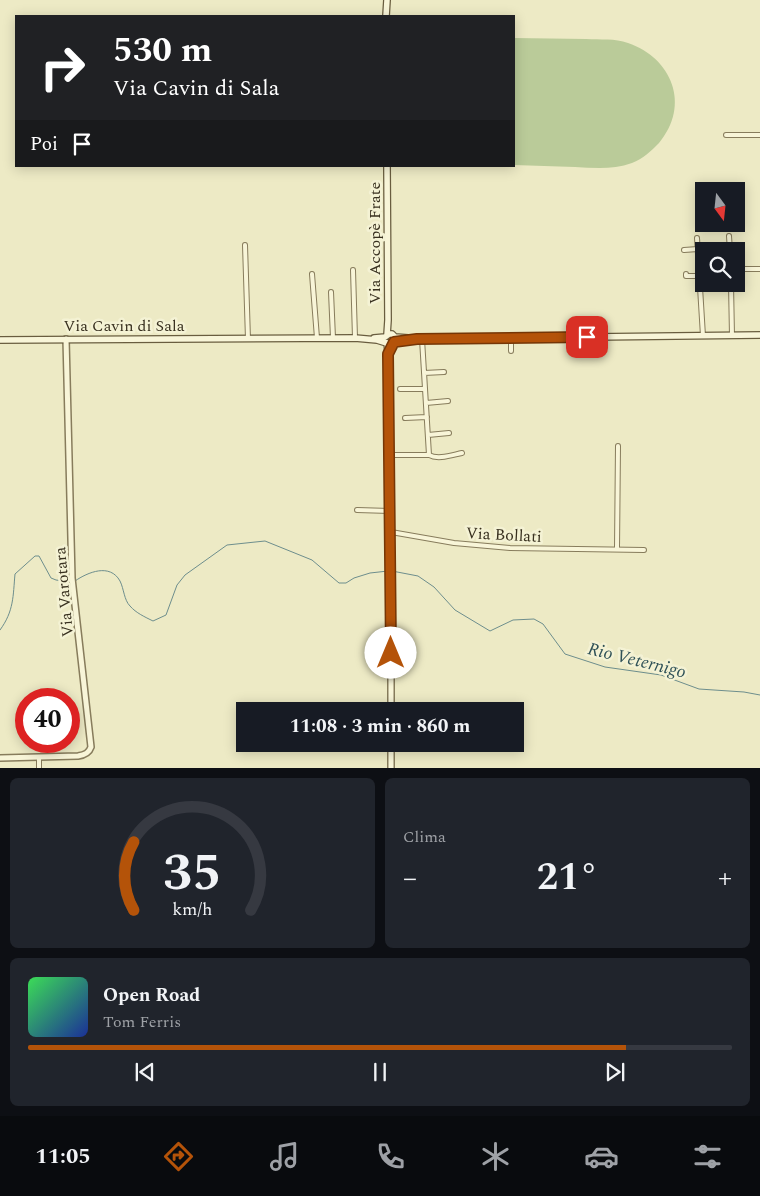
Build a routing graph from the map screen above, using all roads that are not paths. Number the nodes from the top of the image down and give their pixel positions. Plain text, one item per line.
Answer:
1 (386, 0) edge
2 (386, 15) edge
3 (726, 135) dead end
4 (760, 135) edge
5 (387, 167) edge
6 (729, 236) dead end
7 (697, 238) dead end
8 (697, 242) edge
9 (729, 242) edge
10 (245, 245) dead end
11 (695, 249) edge
12 (684, 250) dead end
13 (760, 269) edge
14 (353, 270) dead end
15 (745, 270) edge
16 (312, 274) dead end
17 (686, 274) dead end
18 (695, 276) edge
19 (332, 292) dead end
20 (701, 292) edge
21 (730, 292) edge
22 (760, 335) edge
23 (703, 336) junction
24 (732, 336) junction
25 (511, 337) junction
26 (248, 338) junction
27 (317, 338) junction
28 (333, 338) junction
29 (355, 338) junction
30 (66, 339) junction
31 (390, 339) junction
32 (419, 339) junction
33 (0, 340) edge
34 (511, 351) dead end
35 (444, 372) dead end
36 (424, 373) junction
37 (400, 389) dead end
38 (425, 389) junction
39 (448, 401) dead end
40 (426, 403) junction
41 (426, 417) junction
42 (405, 418) dead end
43 (449, 433) dead end
44 (428, 435) junction
45 (618, 446) dead end
46 (462, 453) dead end
47 (390, 455) junction
48 (429, 456) junction
49 (357, 510) dead end
50 (390, 511) junction
51 (391, 532) junction
52 (617, 550) junction
53 (644, 550) dead end
54 (391, 702) edge
55 (391, 752) edge
56 (39, 757) junction
57 (0, 758) edge
58 (39, 768) edge
59 (391, 768) edge

1 - 2 main road
3 - 4 street
5 - 31 main road, Via Accopè Frate
6 - 9 street
7 - 8 street
10 - 26 street
11 - 12 street
13 - 15 street
14 - 29 street
16 - 27 street
17 - 18 street
19 - 28 street
20 - 23 street
21 - 24 street
22 - 24 main road, Via Cavin di Sala
23 - 24 main road, Via Cavin di Sala
23 - 25 main road, Via Cavin di Sala
25 - 32 main road, Via Cavin di Sala
25 - 34 street
26 - 27 main road, Via Cavin di Sala
26 - 30 main road, Via Cavin di Sala
27 - 28 main road, Via Cavin di Sala
28 - 29 main road, Via Cavin di Sala
29 - 31 main road, Via Cavin di Sala
30 - 33 main road, Via Cavin di Sala
30 - 56 street, Via Varotara
31 - 32 main road, Via Cavin di Sala
31 - 47 street
32 - 36 street
35 - 36 street
36 - 38 street
37 - 38 street
38 - 40 street
39 - 40 street
40 - 41 street
41 - 42 street
41 - 44 street
43 - 44 street
44 - 48 street
45 - 52 street
46 - 48 street
47 - 48 street
47 - 50 street
49 - 50 street
50 - 51 street
51 - 52 street, Via Bollati
51 - 54 street
52 - 53 street, Via Bollati
55 - 59 street
56 - 57 street, Via Varotara
56 - 58 street

